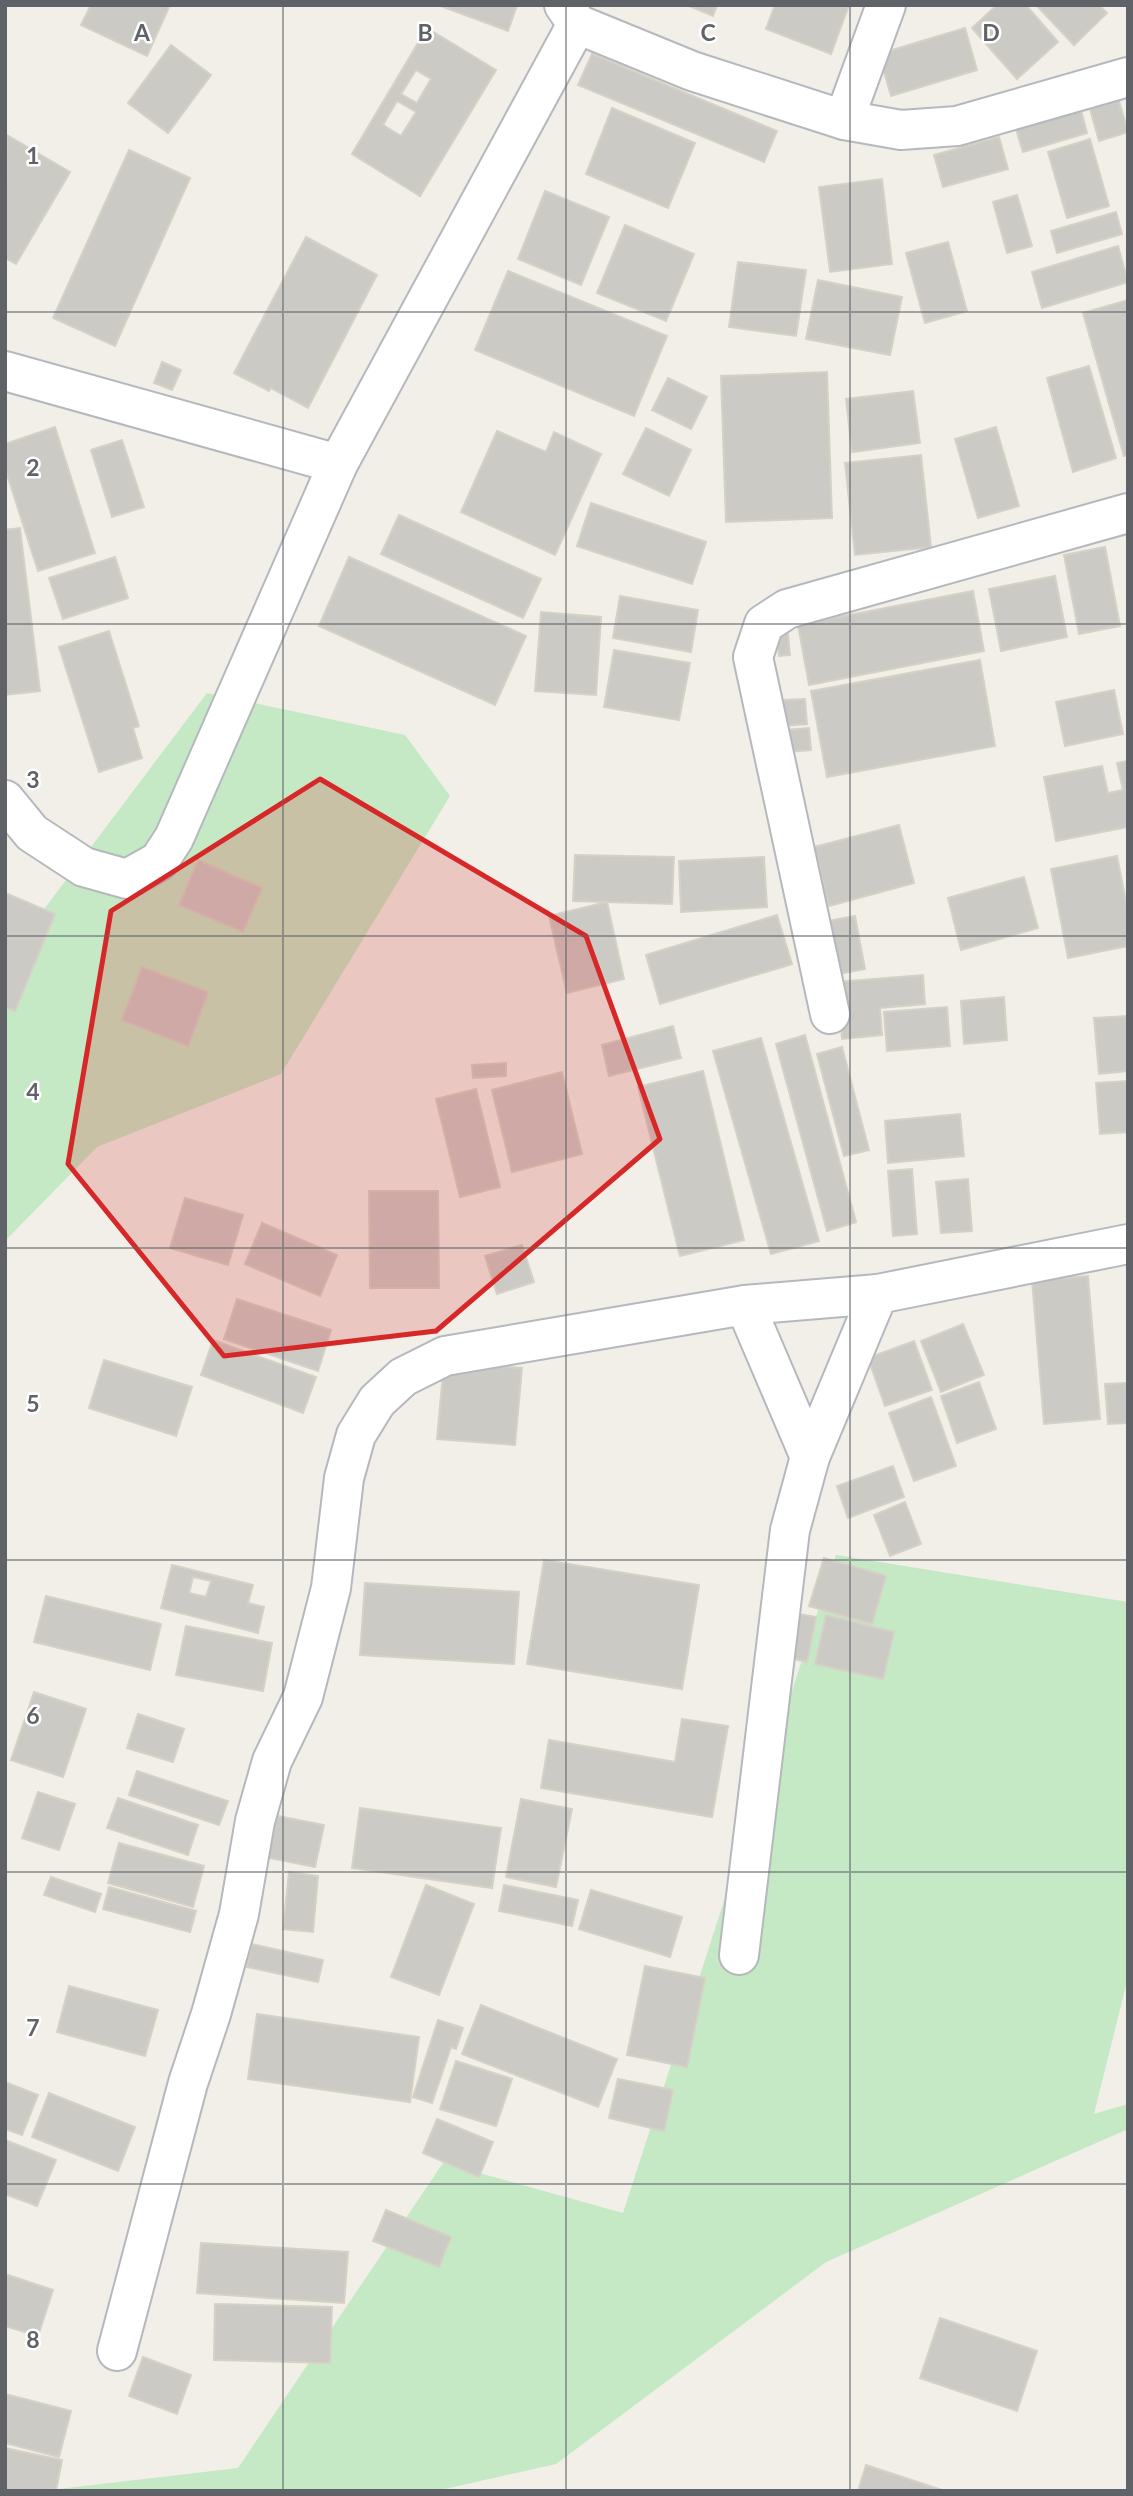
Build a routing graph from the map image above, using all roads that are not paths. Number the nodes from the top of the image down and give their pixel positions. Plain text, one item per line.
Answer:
1 (886, 5) edge
2 (570, 15) edge
3 (1128, 77) edge
4 (844, 120) junction
5 (5, 371) edge
6 (338, 464) junction
7 (1128, 513) edge
8 (5, 800) edge
9 (830, 1014) dead end
10 (1128, 1244) edge
11 (878, 1294) junction
12 (745, 1306) junction
13 (810, 1457) junction
14 (739, 1955) dead end
15 (117, 2351) dead end

1 - 4 street
2 - 4 street
2 - 6 street
3 - 4 street
5 - 6 street
6 - 8 street
7 - 9 street
10 - 11 street
11 - 12 street
11 - 13 street
12 - 13 street
12 - 15 street
13 - 14 street

